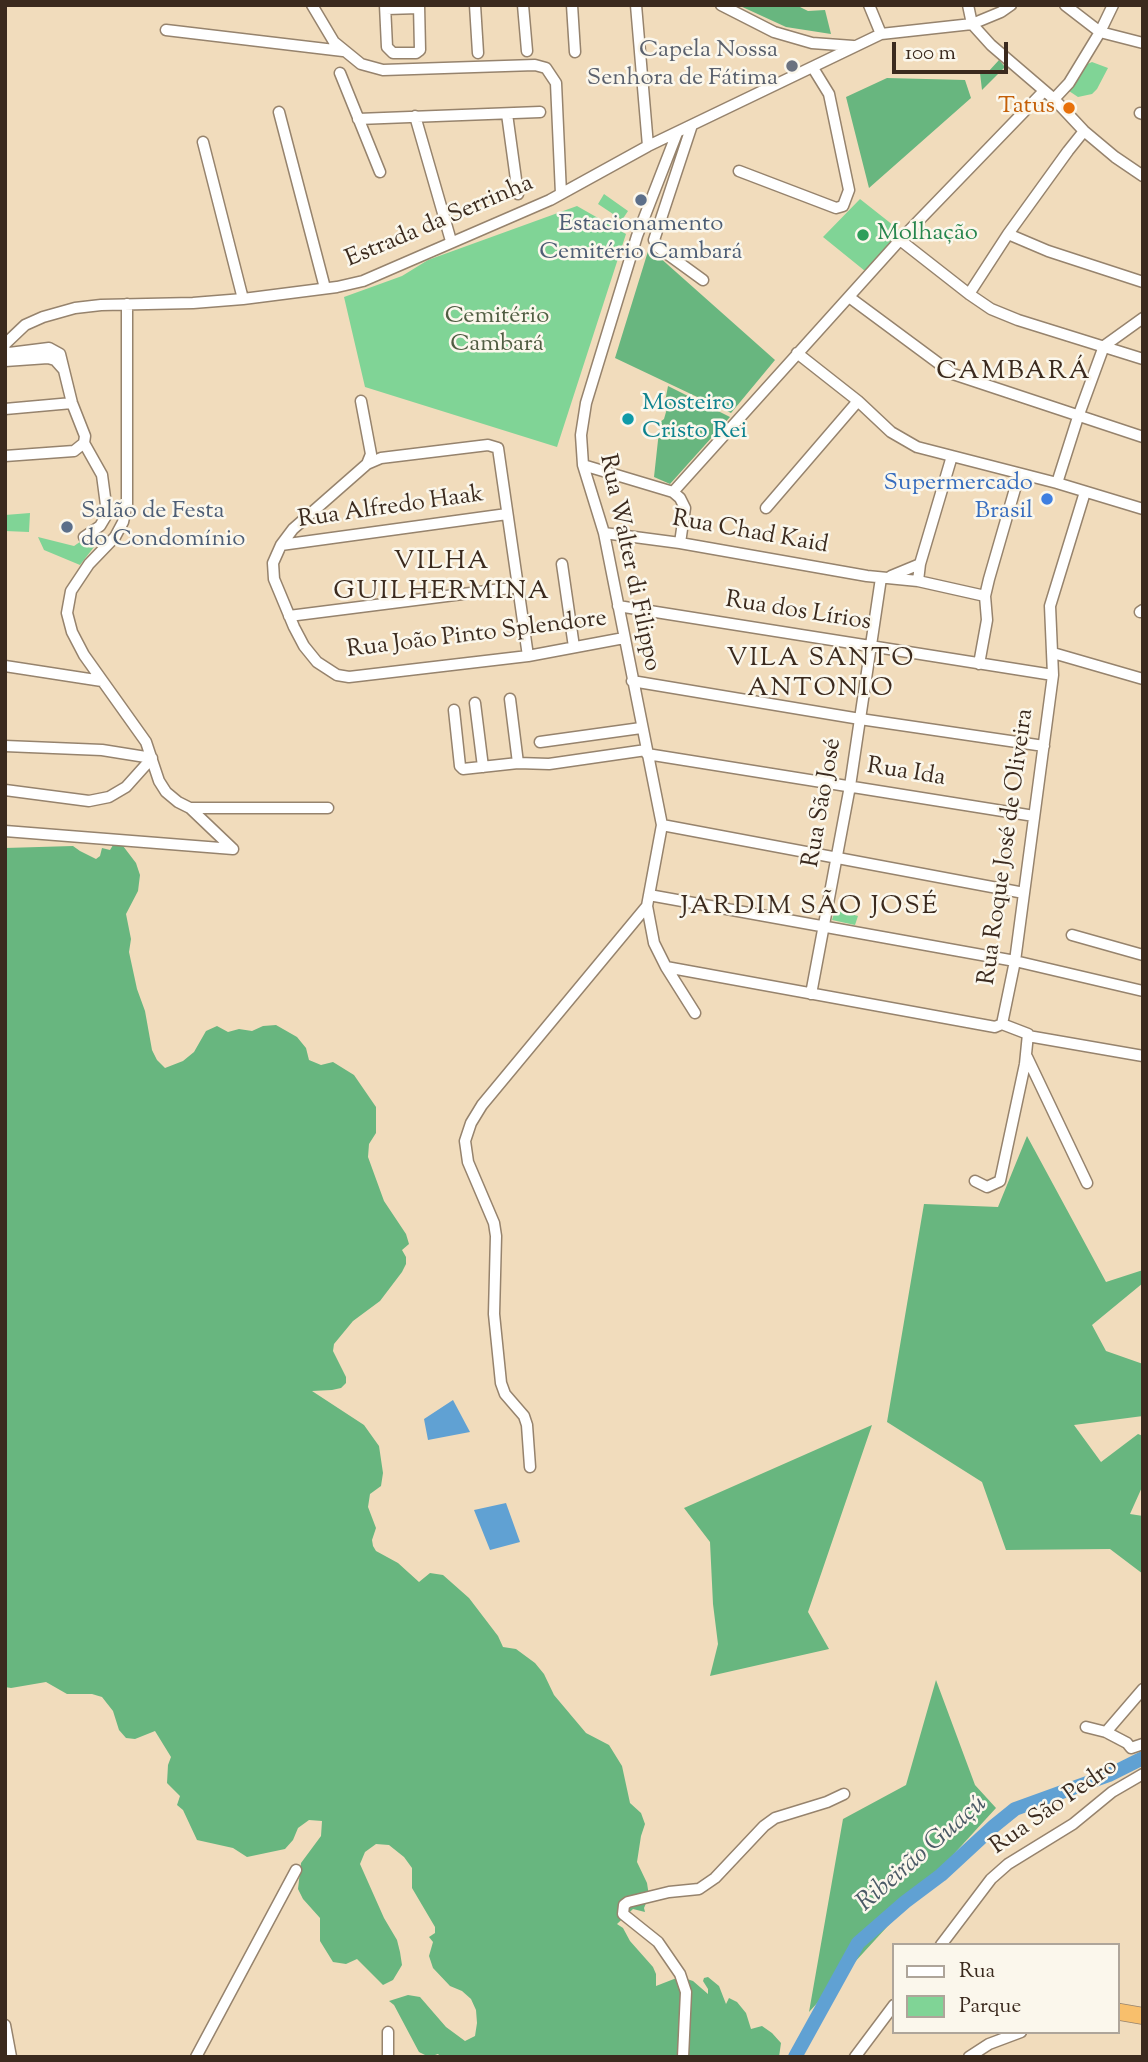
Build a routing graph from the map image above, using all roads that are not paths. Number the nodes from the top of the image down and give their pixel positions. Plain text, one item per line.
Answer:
1 (312, 5) edge
2 (475, 5) edge
3 (523, 5) edge
4 (572, 5) edge
5 (636, 5) edge
6 (721, 5) edge
7 (869, 5) edge
8 (968, 5) edge
9 (1011, 5) edge
10 (1065, 5) edge
11 (1113, 5) edge
12 (419, 6) edge
13 (385, 7) edge
14 (972, 24) junction
15 (166, 30) dead end
16 (1100, 32) junction
17 (881, 34) junction
18 (1143, 43) edge
19 (860, 45) junction
20 (342, 51) junction
21 (527, 51) dead end
22 (575, 52) dead end
23 (478, 53) dead end
24 (813, 68) junction
25 (340, 73) dead end
26 (1044, 91) junction
27 (1054, 99) junction
28 (279, 112) dead end
29 (540, 112) dead end
30 (507, 114) junction
31 (415, 116) junction
32 (358, 119) junction
33 (692, 125) junction
34 (1084, 131) junction
35 (677, 133) junction
36 (203, 142) dead end
37 (648, 146) junction
38 (739, 171) dead end
39 (380, 172) dead end
40 (1143, 176) edge
41 (518, 194) dead end
42 (561, 194) junction
43 (1009, 234) junction
44 (901, 240) junction
45 (452, 241) junction
46 (704, 280) dead end
47 (1143, 282) edge
48 (325, 288) junction
49 (969, 295) junction
50 (849, 297) junction
51 (243, 299) junction
52 (127, 304) junction
53 (1143, 318) edge
54 (26, 325) junction
55 (5, 330) edge
56 (5, 344) edge
57 (1104, 346) junction
58 (5, 351) edge
59 (797, 353) junction
60 (1143, 359) edge
61 (5, 361) edge
62 (65, 371) junction
63 (361, 401) dead end
64 (858, 401) junction
65 (72, 403) junction
66 (5, 409) edge
67 (1078, 417) junction
68 (1143, 438) edge
69 (84, 443) junction
70 (5, 456) edge
71 (952, 456) junction
72 (367, 464) junction
73 (583, 465) junction
74 (1019, 475) junction
75 (1057, 483) junction
76 (673, 492) junction
77 (1085, 492) junction
78 (766, 508) dead end
79 (1143, 509) edge
80 (507, 514) junction
81 (604, 533) junction
82 (84, 537) dead end
83 (680, 543) junction
84 (281, 545) junction
85 (562, 564) dead end
86 (920, 564) junction
87 (885, 578) junction
88 (918, 581) junction
89 (518, 587) junction
90 (985, 596) junction
91 (618, 606) junction
92 (289, 615) junction
93 (624, 638) junction
94 (574, 647) junction
95 (872, 647) junction
96 (1053, 653) junction
97 (528, 656) junction
98 (979, 664) junction
99 (5, 666) edge
100 (1053, 675) junction
101 (1143, 679) edge
102 (102, 681) junction
103 (632, 681) junction
104 (510, 699) dead end
105 (475, 703) dead end
106 (454, 710) dead end
107 (860, 719) junction
108 (642, 728) junction
109 (540, 742) dead end
110 (5, 746) edge
111 (1044, 746) junction
112 (647, 752) junction
113 (152, 758) junction
114 (518, 763) junction
115 (482, 767) junction
116 (850, 786) junction
117 (5, 790) edge
118 (190, 808) junction
119 (328, 808) dead end
120 (1034, 816) junction
121 (662, 825) junction
122 (5, 831) edge
123 (836, 856) junction
124 (1024, 893) junction
125 (648, 900) junction
126 (824, 925) junction
127 (1072, 935) dead end
128 (1143, 956) edge
129 (1015, 961) junction
130 (666, 967) junction
131 (1143, 991) edge
132 (811, 994) junction
133 (695, 1013) dead end
134 (1002, 1024) junction
135 (1028, 1036) junction
136 (1026, 1055) junction
137 (1143, 1056) edge
138 (975, 1181) dead end
139 (1087, 1183) dead end
140 (530, 1467) dead end
141 (1143, 1689) edge
142 (1086, 1727) dead end
143 (1106, 1731) junction
144 (1143, 1744) edge
145 (1143, 1774) edge
146 (844, 1794) dead end
147 (296, 1870) dead end
148 (943, 1943) edge
149 (892, 2007) edge
150 (1143, 2010) edge
151 (1120, 2012) edge
152 (1120, 2012) edge
153 (1143, 2016) edge
154 (5, 2025) edge
155 (387, 2032) dead end
156 (1016, 2034) edge
157 (11, 2057) edge
158 (196, 2057) edge
159 (388, 2057) edge
160 (683, 2057) edge
161 (855, 2057) edge
162 (969, 2057) edge

1 - 20 street
2 - 23 street
3 - 21 street
4 - 22 street
5 - 37 street
6 - 19 street
7 - 17 street
8 - 14 street
9 - 14 street
10 - 16 street
11 - 16 street
12 - 13 street
12 - 13 street
14 - 17 street
14 - 26 street
15 - 20 street
16 - 18 street
16 - 27 street
17 - 19 street, Estrada da Serrinha
19 - 24 street, Estrada da Serrinha
20 - 42 street
24 - 33 street, Estrada da Serrinha
24 - 38 street
25 - 32 street
26 - 27 street
26 - 44 street
27 - 34 street
28 - 48 street
29 - 30 street
30 - 31 street
30 - 41 street
31 - 32 street
31 - 45 street
32 - 39 street
33 - 35 street, Estrada da Serrinha
33 - 46 street
34 - 40 street
34 - 43 street
35 - 37 street, Estrada da Serrinha
35 - 73 street, Rua Walter di Filippo
36 - 51 street
37 - 42 street, Estrada da Serrinha
42 - 45 street, Estrada da Serrinha
43 - 47 street
43 - 49 street
44 - 49 street
44 - 50 street
45 - 48 street, Estrada da Serrinha
48 - 51 street, Estrada da Serrinha
49 - 57 street
50 - 59 street
50 - 67 street
51 - 52 street, Estrada da Serrinha
52 - 54 street, Estrada da Serrinha
52 - 102 street
53 - 57 street
54 - 55 street
54 - 56 street, Estrada da Serrinha
57 - 60 street
57 - 67 street
58 - 62 street
59 - 64 street
59 - 76 street
61 - 62 street
62 - 65 street
63 - 72 street
64 - 71 street
64 - 78 street
65 - 66 street
65 - 69 street
67 - 68 street
67 - 75 street
69 - 70 street
69 - 82 street
71 - 74 street
71 - 86 street
72 - 80 street
72 - 84 street, Rua João Pinto Splendore
73 - 76 street
73 - 81 street, Rua Walter di Filippo
74 - 75 street
74 - 90 street
75 - 77 street
76 - 83 street
77 - 79 street
77 - 96 street, Rua Roque José de Oliveira
80 - 84 street, Rua Alfredo Haak
80 - 89 street
81 - 83 street, Rua Chad Kaid
81 - 91 street, Rua Walter di Filippo
83 - 87 street, Rua Chad Kaid
84 - 92 street, Rua João Pinto Splendore
85 - 94 street
86 - 87 street
86 - 88 street
87 - 88 street, Rua Chad Kaid
87 - 95 street, Rua São José
88 - 90 street, Rua Chad Kaid
89 - 92 street
89 - 97 street
90 - 98 street
91 - 93 street, Rua Walter di Filippo
91 - 95 street, Rua dos Lírios
92 - 97 street, Rua João Pinto Splendore
93 - 94 street, Rua João Pinto Splendore
93 - 103 street, Rua Walter di Filippo
94 - 97 street, Rua João Pinto Splendore
95 - 98 street, Rua dos Lírios
95 - 107 street, Rua São José
96 - 100 street, Rua Roque José de Oliveira
96 - 101 street
98 - 100 street, Rua dos Lírios
99 - 102 street
100 - 111 street, Rua Roque José de Oliveira
102 - 113 street
103 - 107 street
103 - 108 street, Rua Walter di Filippo
104 - 114 street
105 - 115 street
106 - 115 street
107 - 111 street
107 - 116 street, Rua São José
108 - 109 street
108 - 112 street, Rua Walter di Filippo
110 - 113 street
111 - 120 street, Rua Roque José de Oliveira
112 - 114 street, Rua Ida
112 - 116 street, Rua Ida
112 - 121 street, Rua Walter di Filippo
113 - 117 street
113 - 118 street
114 - 115 street, Rua Ida
116 - 120 street, Rua Ida
116 - 123 street, Rua São José
118 - 119 street
118 - 122 street
120 - 124 street, Rua Roque José de Oliveira
121 - 123 street
121 - 125 street, Rua Walter di Filippo
123 - 124 street
123 - 126 street, Rua São José
124 - 129 street, Rua Roque José de Oliveira
125 - 126 street
125 - 130 street, Rua Walter di Filippo
125 - 140 street
126 - 129 street
126 - 132 street, Rua São José
127 - 128 street
129 - 131 street
129 - 134 street, Rua Roque José de Oliveira
130 - 132 street
130 - 133 street, Rua Walter di Filippo
132 - 134 street
134 - 135 street
135 - 136 street
135 - 137 street
136 - 138 street
136 - 139 street
141 - 143 street
142 - 143 street
143 - 144 street
145 - 148 street, Rua São Pedro
146 - 160 street
147 - 158 street
149 - 161 street
150 - 151 street
152 - 153 highway
154 - 157 street
155 - 159 street
156 - 162 street

